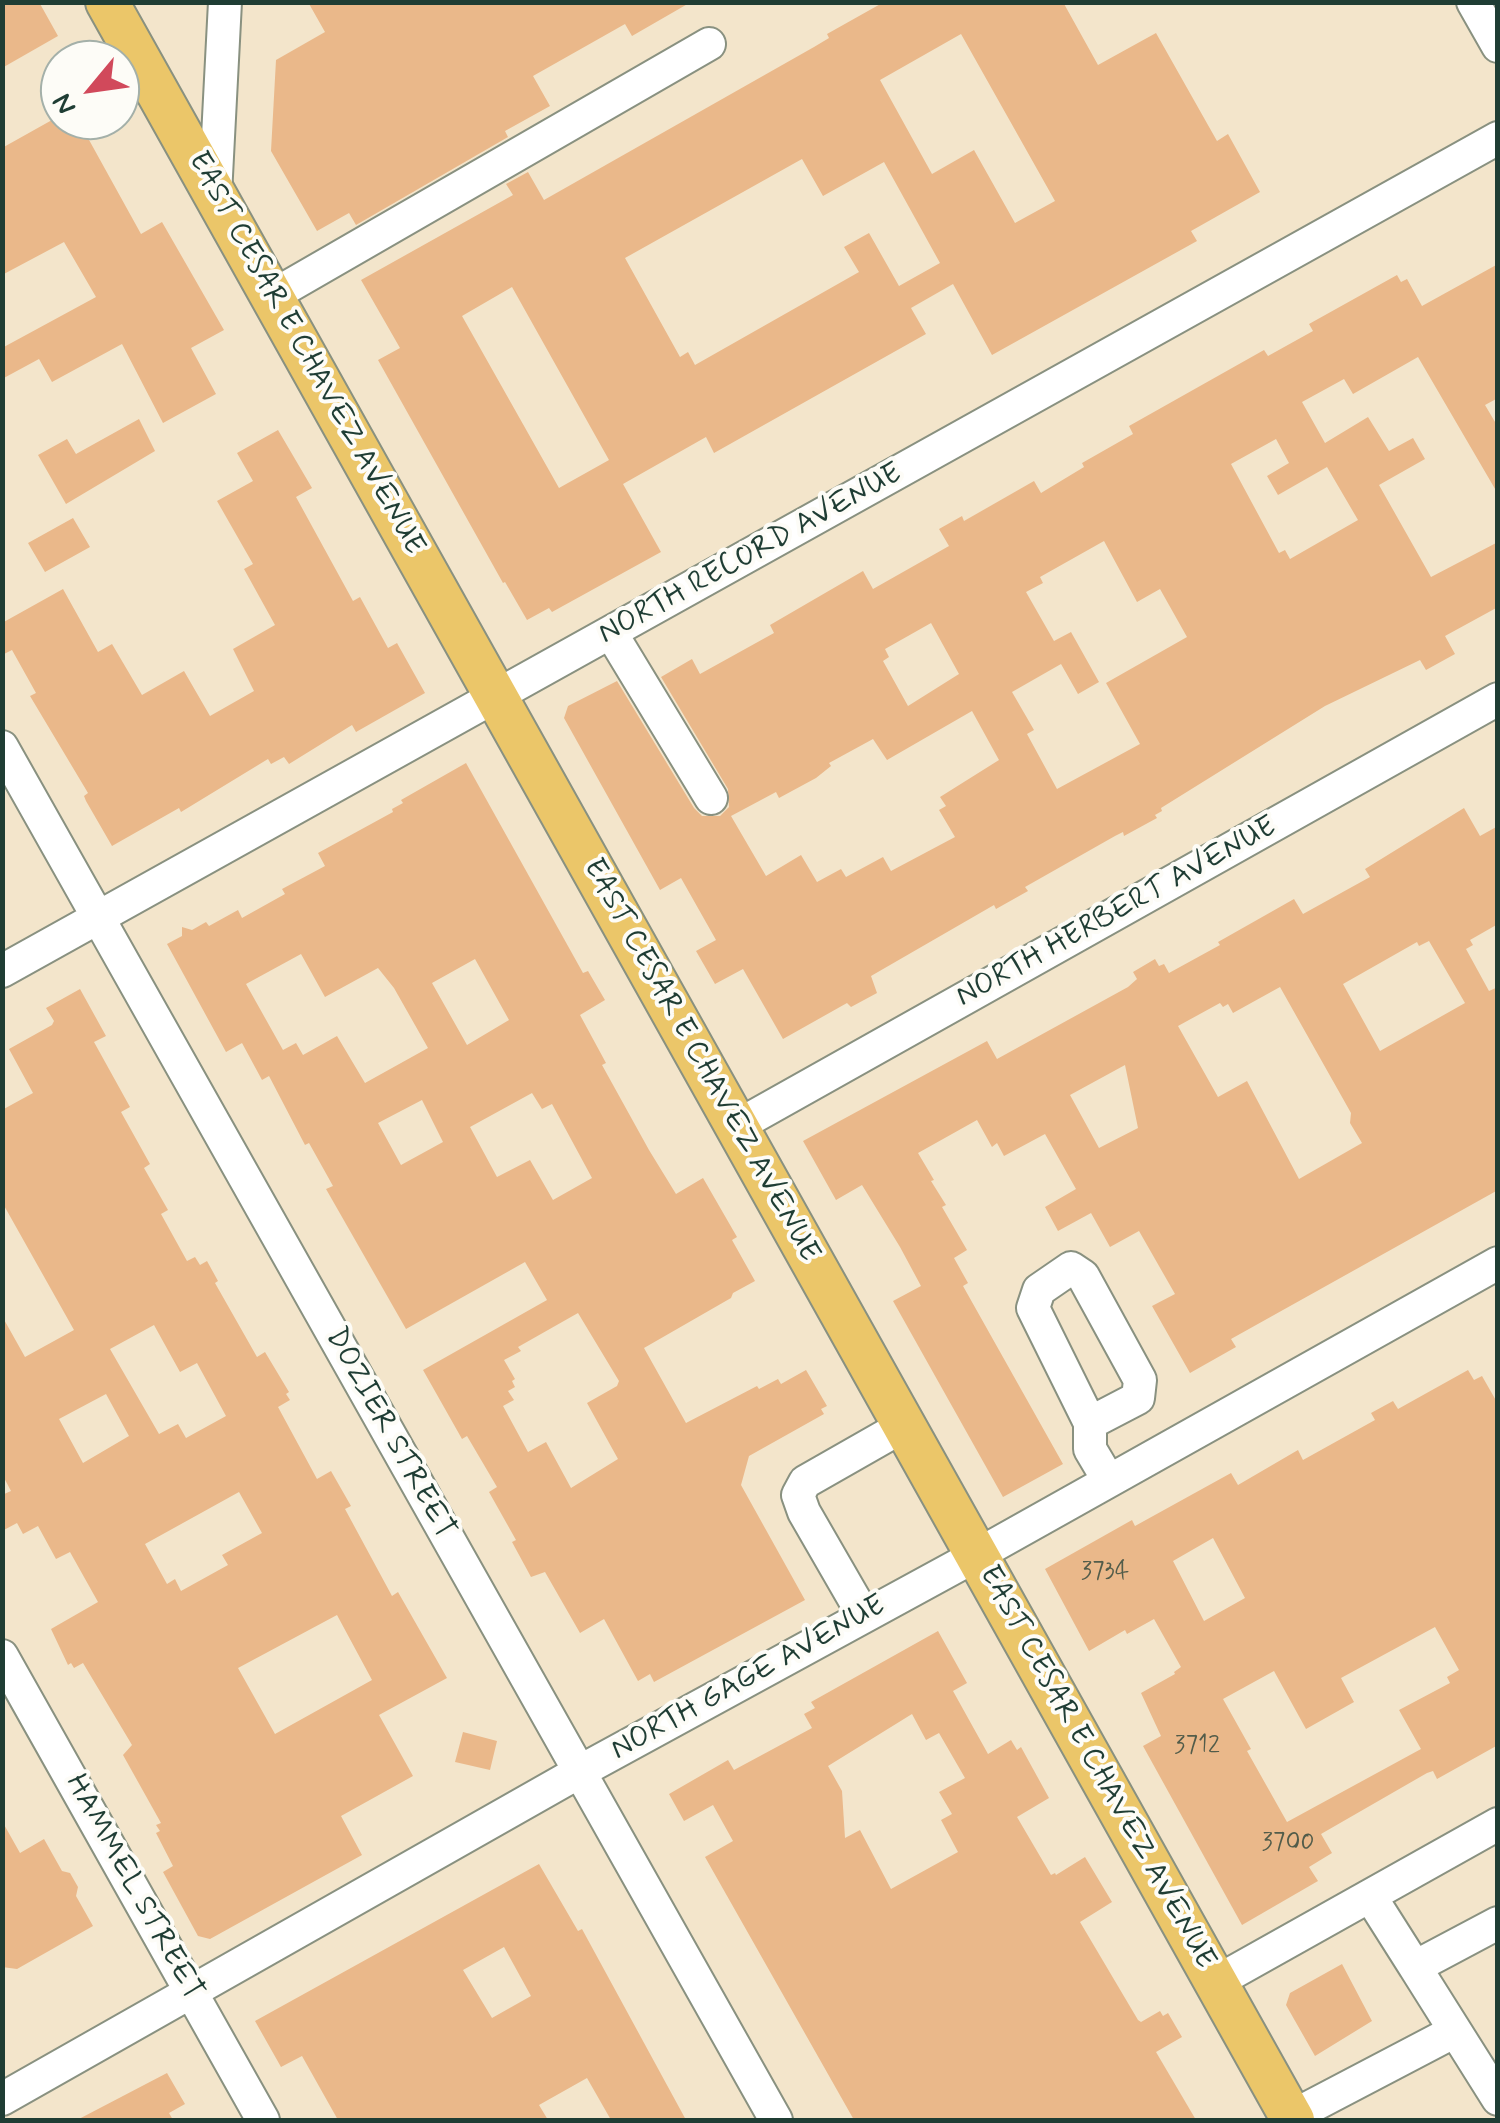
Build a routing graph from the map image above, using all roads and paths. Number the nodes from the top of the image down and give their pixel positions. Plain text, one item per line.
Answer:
1 (106, 2) edge
2 (225, 2) edge
3 (1473, 2) edge
4 (709, 44) dead end
5 (1498, 46) edge
6 (1498, 138) edge
7 (215, 195) junction
8 (272, 296) junction
9 (611, 633) junction
10 (497, 697) junction
11 (1498, 699) edge
12 (2, 747) edge
13 (711, 798) dead end
14 (98, 917) junction
15 (2, 971) edge
16 (737, 1126) junction
17 (1498, 1263) edge
18 (1090, 1423) dead end
19 (906, 1425) junction
20 (1109, 1481) junction
21 (977, 1555) junction
22 (864, 1616) junction
23 (2, 1656) edge
24 (579, 1772) junction
25 (1498, 1824) edge
26 (1370, 1896) junction
27 (1498, 1922) edge
28 (1415, 1966) junction
29 (1216, 1982) junction
30 (191, 1992) junction
31 (1454, 2031) junction
32 (2, 2099) edge
33 (1498, 2099) edge
34 (1292, 2119) edge
35 (263, 2120) edge
36 (776, 2120) edge

1 - 7 main road, EAST CESAR E CHAVEZ AVENUE
2 - 7 street
3 - 5 street
4 - 8 street
6 - 9 street, NORTH RECORD AVENUE
7 - 8 main road, EAST CESAR E CHAVEZ AVENUE
8 - 10 main road, EAST CESAR E CHAVEZ AVENUE
9 - 10 street, NORTH RECORD AVENUE
9 - 13 street
10 - 14 street, NORTH RECORD AVENUE
10 - 16 main road, EAST CESAR E CHAVEZ AVENUE
11 - 16 street, NORTH HERBERT AVENUE
12 - 14 street, DOZIER STREET
14 - 15 street, NORTH RECORD AVENUE
14 - 24 street, DOZIER STREET
16 - 19 main road, EAST CESAR E CHAVEZ AVENUE
17 - 20 street, NORTH GAGE AVENUE
18 - 20 street
19 - 21 main road, EAST CESAR E CHAVEZ AVENUE
19 - 22 street
20 - 21 street, NORTH GAGE AVENUE
21 - 22 street, NORTH GAGE AVENUE
21 - 29 main road, EAST CESAR E CHAVEZ AVENUE
22 - 24 street, NORTH GAGE AVENUE
23 - 30 street, HAMMEL STREET
24 - 30 street, NORTH GAGE AVENUE
24 - 36 street, DOZIER STREET
25 - 26 street
26 - 28 street
26 - 29 street
27 - 28 street
28 - 31 street
29 - 34 main road, EAST CESAR E CHAVEZ AVENUE
30 - 32 street, NORTH GAGE AVENUE
30 - 35 street, HAMMEL STREET
31 - 33 street
31 - 34 street

